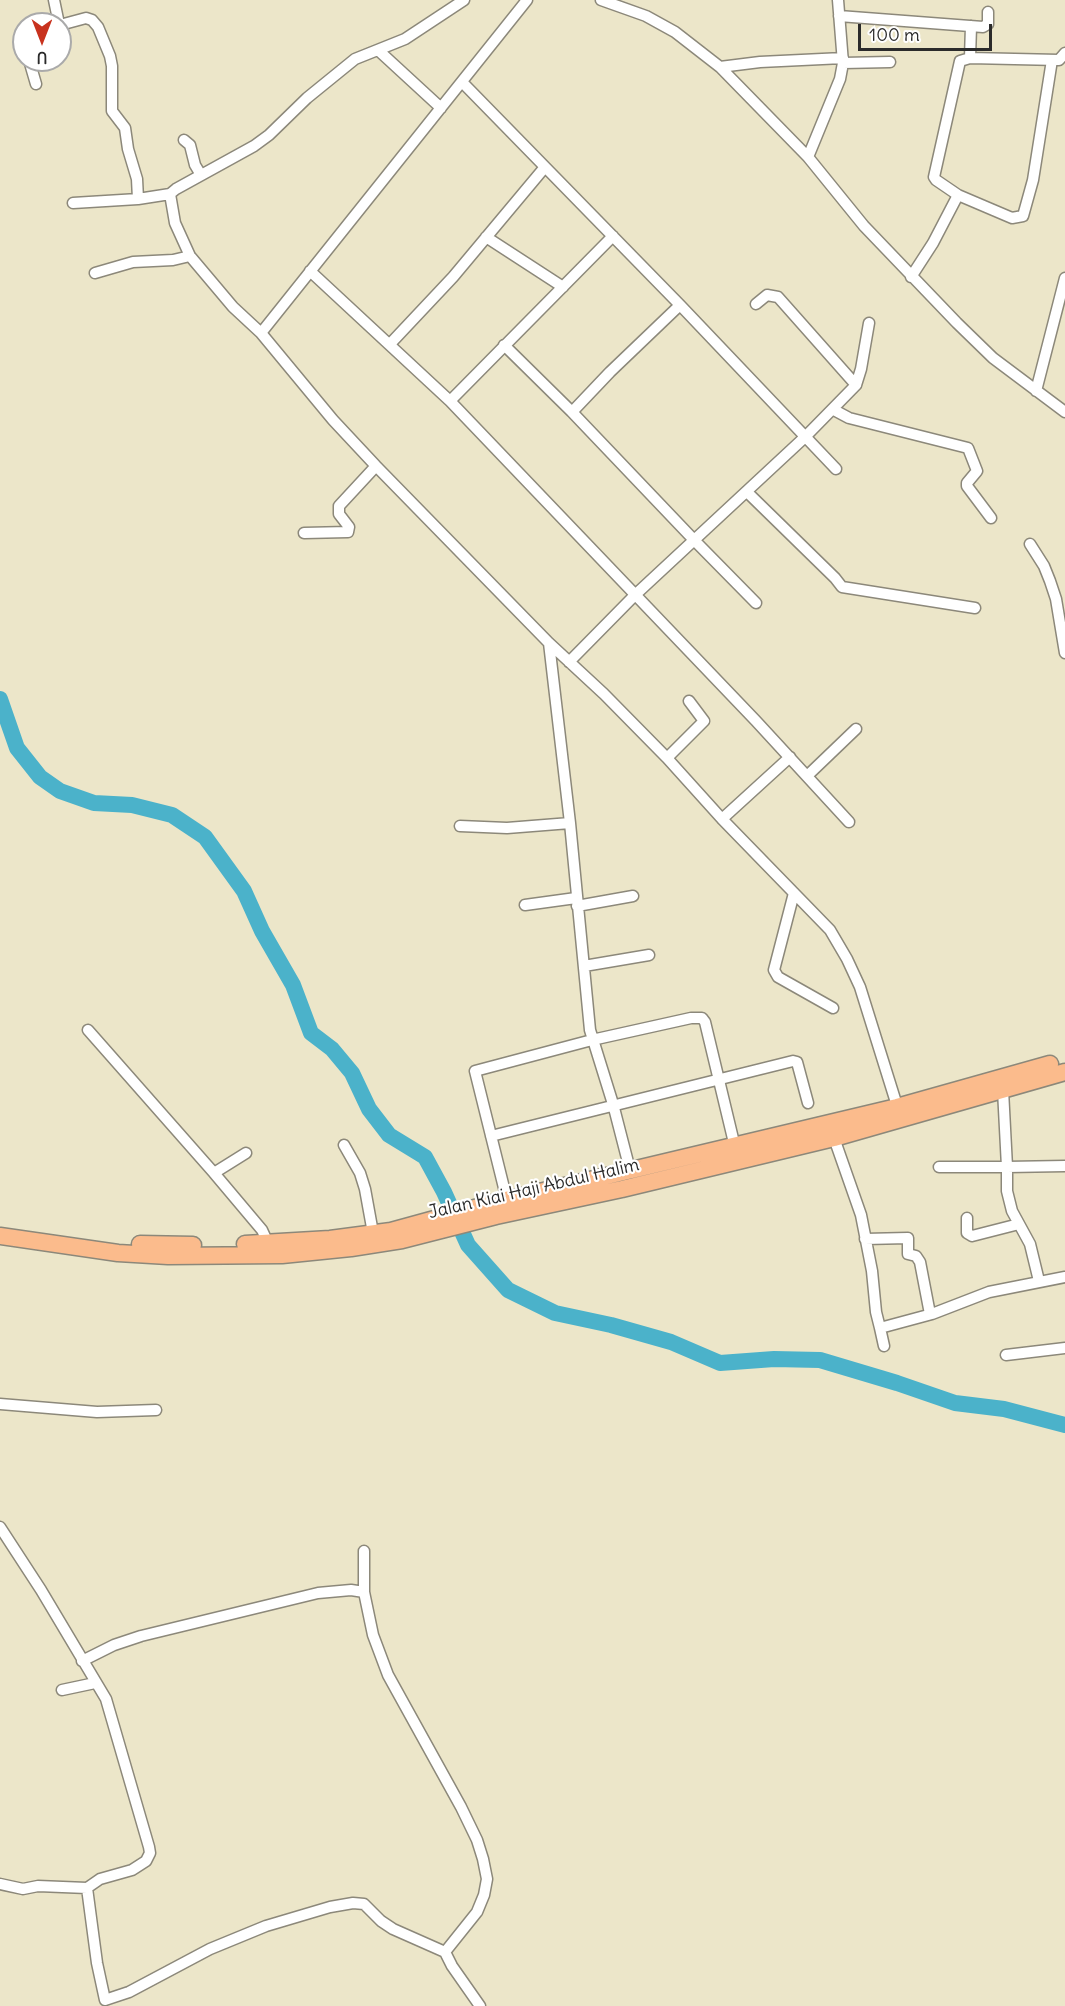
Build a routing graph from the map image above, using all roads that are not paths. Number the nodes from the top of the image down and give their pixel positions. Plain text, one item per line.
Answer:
1 (464, 0) edge
2 (601, 0) edge
3 (838, 0) edge
4 (525, 4) edge
5 (988, 12) dead end
6 (839, 16) junction
7 (72, 21) edge
8 (971, 26) junction
9 (378, 50) junction
10 (1065, 53) edge
11 (969, 58) junction
12 (843, 60) junction
13 (1052, 60) junction
14 (890, 62) dead end
15 (720, 67) junction
16 (32, 72) edge
17 (462, 82) junction
18 (36, 84) dead end
19 (441, 108) junction
20 (184, 140) dead end
21 (808, 157) junction
22 (545, 168) junction
23 (201, 175) junction
24 (170, 194) junction
25 (958, 195) junction
26 (138, 199) junction
27 (73, 203) dead end
28 (613, 236) junction
29 (486, 237) junction
30 (190, 256) junction
31 (310, 271) junction
32 (95, 273) dead end
33 (911, 277) junction
34 (1065, 278) edge
35 (563, 287) junction
36 (756, 304) dead end
37 (680, 305) junction
38 (869, 323) dead end
39 (261, 333) junction
40 (390, 344) junction
41 (504, 345) junction
42 (856, 385) junction
43 (1036, 392) junction
44 (450, 401) junction
45 (834, 410) junction
46 (573, 412) junction
47 (1065, 412) edge
48 (806, 437) junction
49 (376, 466) junction
50 (836, 469) dead end
51 (747, 492) junction
52 (991, 518) dead end
53 (304, 533) dead end
54 (694, 540) junction
55 (1030, 544) dead end
56 (635, 595) junction
57 (756, 603) dead end
58 (975, 608) dead end
59 (549, 643) junction
60 (1065, 653) edge
61 (569, 662) junction
62 (689, 701) dead end
63 (856, 729) dead end
64 (790, 757) junction
65 (667, 758) junction
66 (807, 776) junction
67 (722, 819) junction
68 (849, 822) dead end
69 (570, 823) junction
70 (460, 826) dead end
71 (794, 893) junction
72 (633, 896) dead end
73 (577, 902) junction
74 (525, 905) dead end
75 (649, 955) dead end
76 (584, 966) junction
77 (833, 1008) dead end
78 (88, 1030) dead end
79 (592, 1040) junction
80 (1065, 1061) edge
81 (1065, 1072) edge
82 (718, 1080) junction
83 (1003, 1090) junction
84 (808, 1103) dead end
85 (613, 1104) junction
86 (899, 1113) junction
87 (491, 1136) junction
88 (834, 1138) junction
89 (344, 1145) dead end
90 (735, 1147) junction
91 (246, 1153) dead end
92 (1065, 1166) edge
93 (939, 1167) dead end
94 (1007, 1167) junction
95 (630, 1170) junction
96 (214, 1173) junction
97 (499, 1206) junction
98 (967, 1218) dead end
99 (1019, 1224) junction
100 (426, 1228) junction
101 (0, 1230) edge
102 (373, 1233) junction
103 (865, 1239) junction
104 (268, 1243) junction
105 (1065, 1277) edge
106 (1039, 1281) junction
107 (930, 1314) junction
108 (880, 1328) junction
109 (884, 1346) dead end
110 (1065, 1348) edge
111 (1006, 1355) dead end
112 (0, 1404) edge
113 (156, 1410) dead end
114 (0, 1527) edge
115 (3, 1537) edge
116 (364, 1551) dead end
117 (364, 1589) junction
118 (82, 1661) junction
119 (95, 1683) junction
120 (62, 1690) dead end
121 (0, 1884) edge
122 (87, 1888) junction
123 (445, 1952) junction
124 (105, 2003) edge
125 (480, 2006) edge

1 - 9 street
2 - 15 street
3 - 6 street
4 - 17 street
5 - 8 street
6 - 8 street
6 - 12 street
7 - 26 street
8 - 11 street
9 - 19 street
9 - 23 street
10 - 13 street
11 - 13 street
11 - 25 street
12 - 14 street
12 - 15 street
12 - 21 street
13 - 25 street
15 - 21 street
16 - 18 street
17 - 19 street
17 - 22 street
19 - 31 street
20 - 23 street
21 - 33 street
22 - 28 street
22 - 29 street
23 - 24 street
24 - 26 street
24 - 30 street
25 - 33 street
26 - 27 street
28 - 35 street
28 - 37 street
29 - 35 street
29 - 40 street
30 - 32 street
30 - 39 street
31 - 39 street
31 - 40 street
33 - 43 street
34 - 43 street
35 - 41 street
36 - 42 street
37 - 46 street
37 - 48 street
38 - 42 street
39 - 49 street
40 - 44 street
41 - 44 street
41 - 46 street
42 - 45 street
43 - 47 street
44 - 56 street
45 - 48 street
45 - 52 street
46 - 54 street
48 - 50 street
48 - 51 street
49 - 53 street
49 - 59 street
51 - 54 street
51 - 58 street
54 - 56 street
54 - 57 street
55 - 60 street
56 - 61 street
56 - 64 street
59 - 61 street
59 - 69 street
61 - 65 street
62 - 65 street
63 - 66 street
64 - 66 street
64 - 67 street
65 - 67 street
66 - 68 street
67 - 71 street
69 - 70 street
69 - 73 street
71 - 77 street
71 - 86 street
72 - 73 street
73 - 74 street
73 - 76 street
75 - 76 street
76 - 79 street
78 - 96 street
79 - 82 street
79 - 85 street
79 - 87 street
80 - 86 main road, Jalan Kiai Haji Abdul Halim
81 - 83 main road, Jalan Kiai Haji Abdul Halim
82 - 84 street
82 - 85 street
82 - 90 street
83 - 86 main road, Jalan Kiai Haji Abdul Halim
83 - 94 street
85 - 87 street
85 - 95 street
86 - 88 main road, Jalan Kiai Haji Abdul Halim
86 - 90 main road, Jalan Kiai Haji Abdul Halim
87 - 97 street
88 - 97 main road, Jalan Kiai Haji Abdul Halim
88 - 103 street
89 - 102 street
90 - 95 main road, Jalan Kiai Haji Abdul Halim
91 - 96 street
92 - 94 street
93 - 94 street
94 - 99 street
95 - 97 main road, Jalan Kiai Haji Abdul Halim
96 - 104 street
97 - 100 main road, Jalan Kiai Haji Abdul Halim
98 - 99 street
99 - 106 street
100 - 101 main road, Jalan Kiai Haji Abdul Halim
100 - 102 main road, Jalan Kiai Haji Abdul Halim
101 - 104 main road, Jalan Kiai Haji Abdul Halim
102 - 104 main road, Jalan Kiai Haji Abdul Halim
103 - 107 street
103 - 108 street
105 - 106 street
106 - 107 street
107 - 108 street
108 - 109 street
110 - 111 street
112 - 113 street
114 - 115 street
115 - 118 street
116 - 117 street
117 - 118 street
117 - 123 street
118 - 119 street
119 - 120 street
119 - 122 street
121 - 122 street
122 - 124 street
123 - 124 street
123 - 125 street

